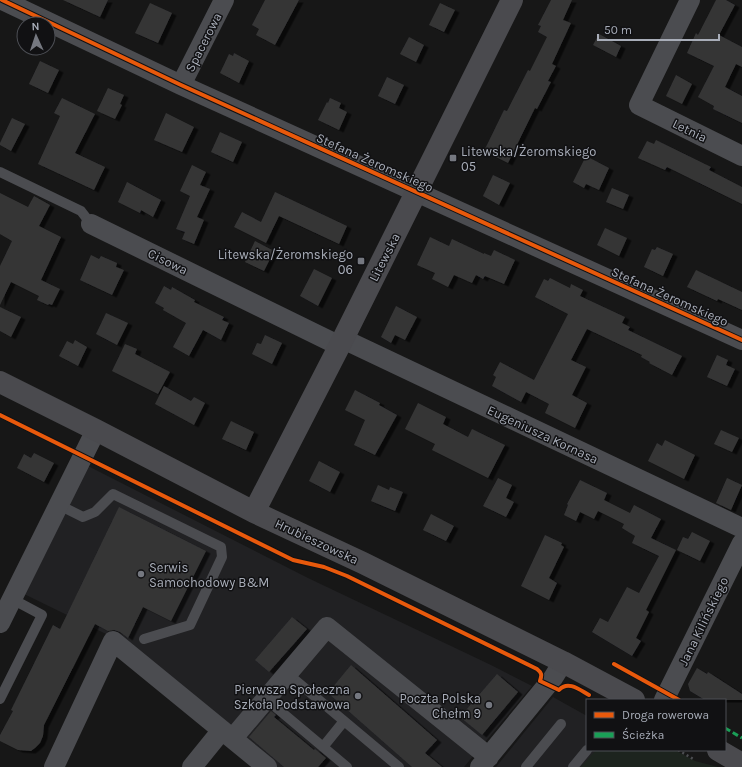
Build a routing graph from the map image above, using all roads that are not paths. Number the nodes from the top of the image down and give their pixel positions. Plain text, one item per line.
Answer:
1 (2, 0) edge
2 (224, 0) edge
3 (512, 0) edge
4 (690, 0) edge
5 (181, 85) junction
6 (742, 156) edge
7 (0, 172) edge
8 (416, 192) junction
9 (91, 224) joint
10 (742, 340) edge
11 (341, 342) junction
12 (0, 382) edge
13 (96, 430) junction
14 (59, 505) junction
15 (254, 512) junction
16 (742, 528) edge
17 (742, 543) edge
18 (12, 599) junction
19 (0, 623) edge
20 (144, 639) dead end
21 (563, 662) junction
22 (288, 674) junction
23 (625, 698) edge
24 (0, 699) edge
25 (266, 699) junction
26 (664, 699) edge
27 (344, 721) junction
28 (561, 724) dead end
29 (227, 734) junction
30 (323, 747) junction
31 (586, 751) edge
32 (720, 751) edge
33 (388, 764) edge
34 (484, 764) edge
35 (742, 764) edge
36 (54, 767) edge
37 (192, 767) edge
38 (266, 767) edge
39 (347, 767) edge
40 (399, 767) edge
41 (526, 767) edge
42 (573, 767) edge

1 - 5 street, Stefana Żeromskiego
2 - 5 street, Spacerowa
3 - 8 main road, Litewska
4 - 6 street, Letnia
5 - 8 street, Stefana Żeromskiego
7 - 9 lane, Cisowa
8 - 10 street, Stefana Żeromskiego
8 - 11 main road, Litewska
9 - 11 street, Cisowa
11 - 15 main road, Litewska
11 - 16 street, Eugeniusza Kornasa
12 - 13 main road, Hrubieszowska
13 - 14 street
13 - 15 main road, Hrubieszowska
14 - 18 street
14 - 20 lane
15 - 21 main road, Hrubieszowska
17 - 26 street, Jana Kilińskiego
18 - 19 street
18 - 24 lane
21 - 23 main road, Hrubieszowska
21 - 34 street
22 - 25 street
22 - 27 lane
22 - 34 street
25 - 29 street
25 - 30 lane
27 - 30 lane
27 - 33 lane
28 - 41 lane
29 - 36 street
29 - 37 street
29 - 38 street
30 - 39 lane
31 - 42 lane
32 - 35 main road
33 - 40 lane

